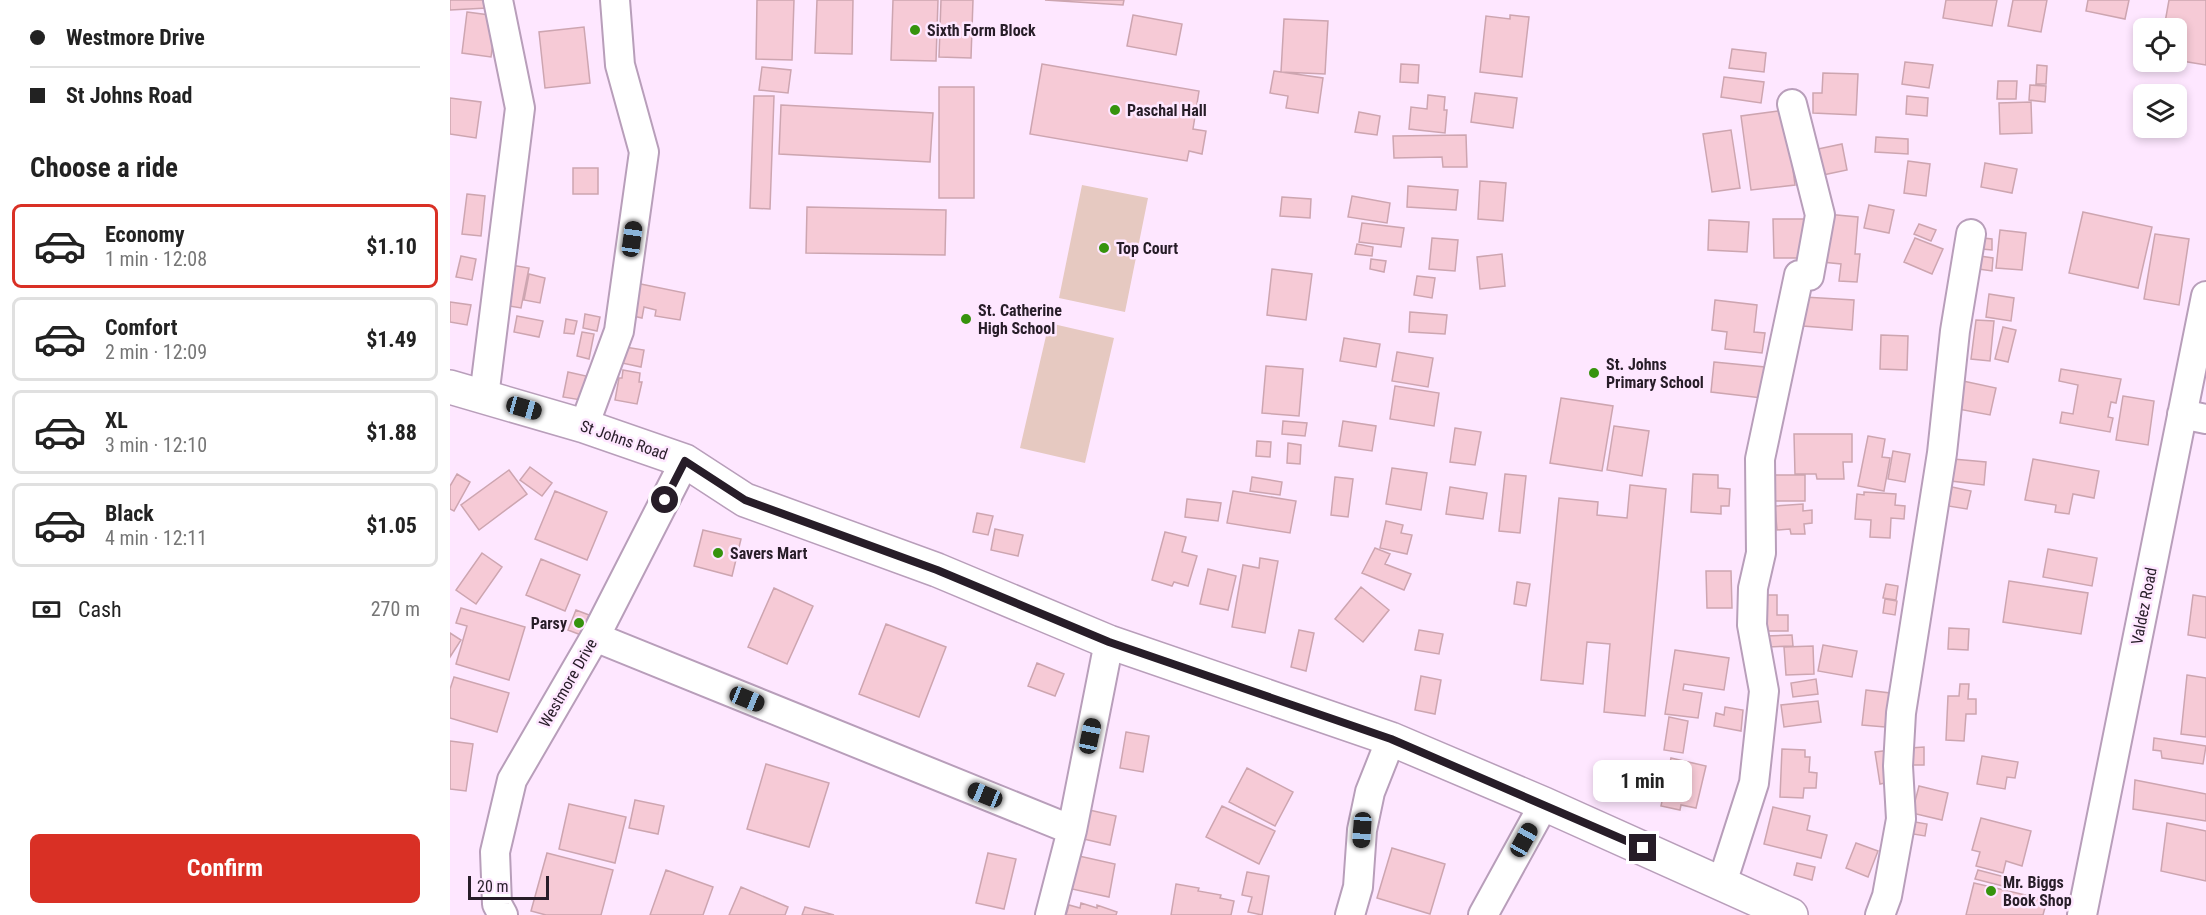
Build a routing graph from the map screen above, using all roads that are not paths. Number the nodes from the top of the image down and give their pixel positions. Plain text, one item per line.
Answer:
1 (498, 0) edge
2 (615, 0) edge
3 (1792, 104) dead end
4 (1971, 234) dead end
5 (2206, 296) edge
6 (450, 387) edge
7 (484, 397) junction
8 (2194, 417) edge
9 (585, 426) junction
10 (685, 461) junction
11 (595, 638) junction
12 (1109, 642) junction
13 (1391, 739) junction
14 (1544, 804) junction
15 (1072, 830) junction
16 (1722, 883) junction
17 (503, 915) edge
18 (1050, 915) edge
19 (1350, 915) edge
20 (1483, 915) edge
21 (1791, 915) edge
22 (1880, 915) edge
23 (2082, 915) edge

1 - 7 street
2 - 9 street
3 - 16 street
4 - 22 street
5 - 8 street, Valdez Road
6 - 7 main road, St Johns Road
7 - 9 main road, St Johns Road
8 - 23 street, Valdez Road
9 - 10 main road, St Johns Road
10 - 11 street, Westmore Drive
10 - 12 main road, St Johns Road
11 - 15 street
11 - 17 street, Westmore Drive
12 - 13 main road, St Johns Road
12 - 15 street
13 - 14 main road, St Johns Road
13 - 19 street
14 - 16 main road, St Johns Road
14 - 20 street
15 - 18 street
16 - 21 main road, St Johns Road

